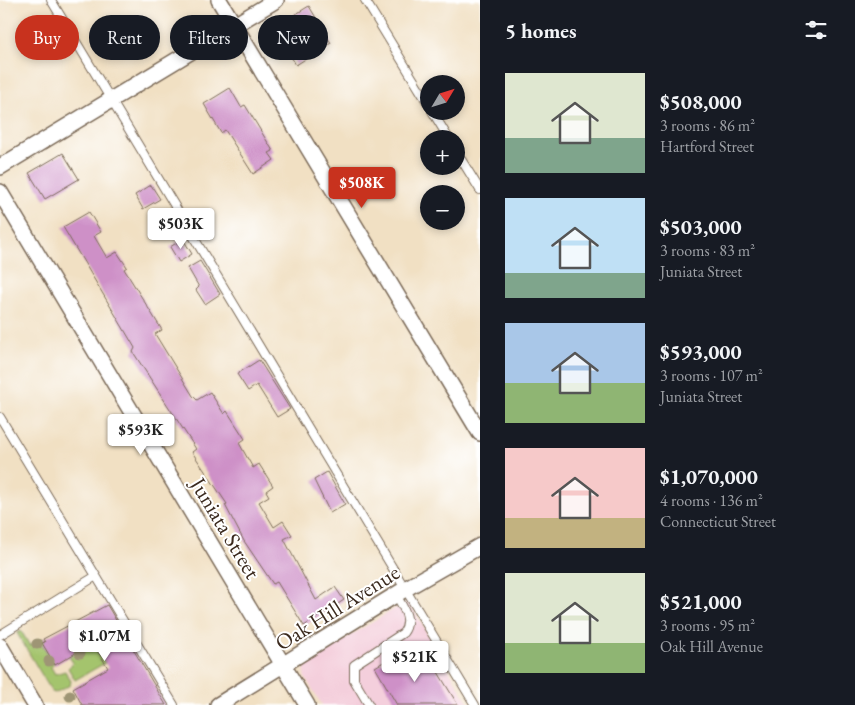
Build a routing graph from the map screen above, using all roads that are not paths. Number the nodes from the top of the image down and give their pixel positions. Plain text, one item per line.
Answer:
1 (51, 0) edge
2 (219, 0) edge
3 (276, 0) edge
4 (365, 0) edge
5 (228, 15) edge
6 (248, 17) edge
7 (248, 49) edge
8 (177, 60) edge
9 (420, 90) edge
10 (111, 100) junction
11 (0, 166) edge
12 (465, 166) edge
13 (480, 190) edge
14 (0, 192) edge
15 (0, 417) edge
16 (480, 434) edge
17 (480, 546) edge
18 (96, 576) junction
19 (400, 592) junction
20 (0, 635) edge
21 (0, 646) edge
22 (284, 666) junction
23 (35, 705) edge
24 (174, 705) edge
25 (218, 705) edge
26 (308, 705) edge
27 (369, 705) edge
28 (475, 705) edge

1 - 10 lane
2 - 5 street
3 - 6 street
4 - 9 lane
7 - 16 street
8 - 10 street
10 - 11 street
10 - 19 lane
12 - 13 lane
14 - 22 street, Juniata Street
15 - 18 lane
17 - 19 street, Oak Hill Avenue
18 - 20 lane
18 - 24 lane
19 - 22 street, Oak Hill Avenue
19 - 27 lane
19 - 28 lane
21 - 23 street
22 - 25 street, Oak Hill Avenue
22 - 26 street, Juniata Street

